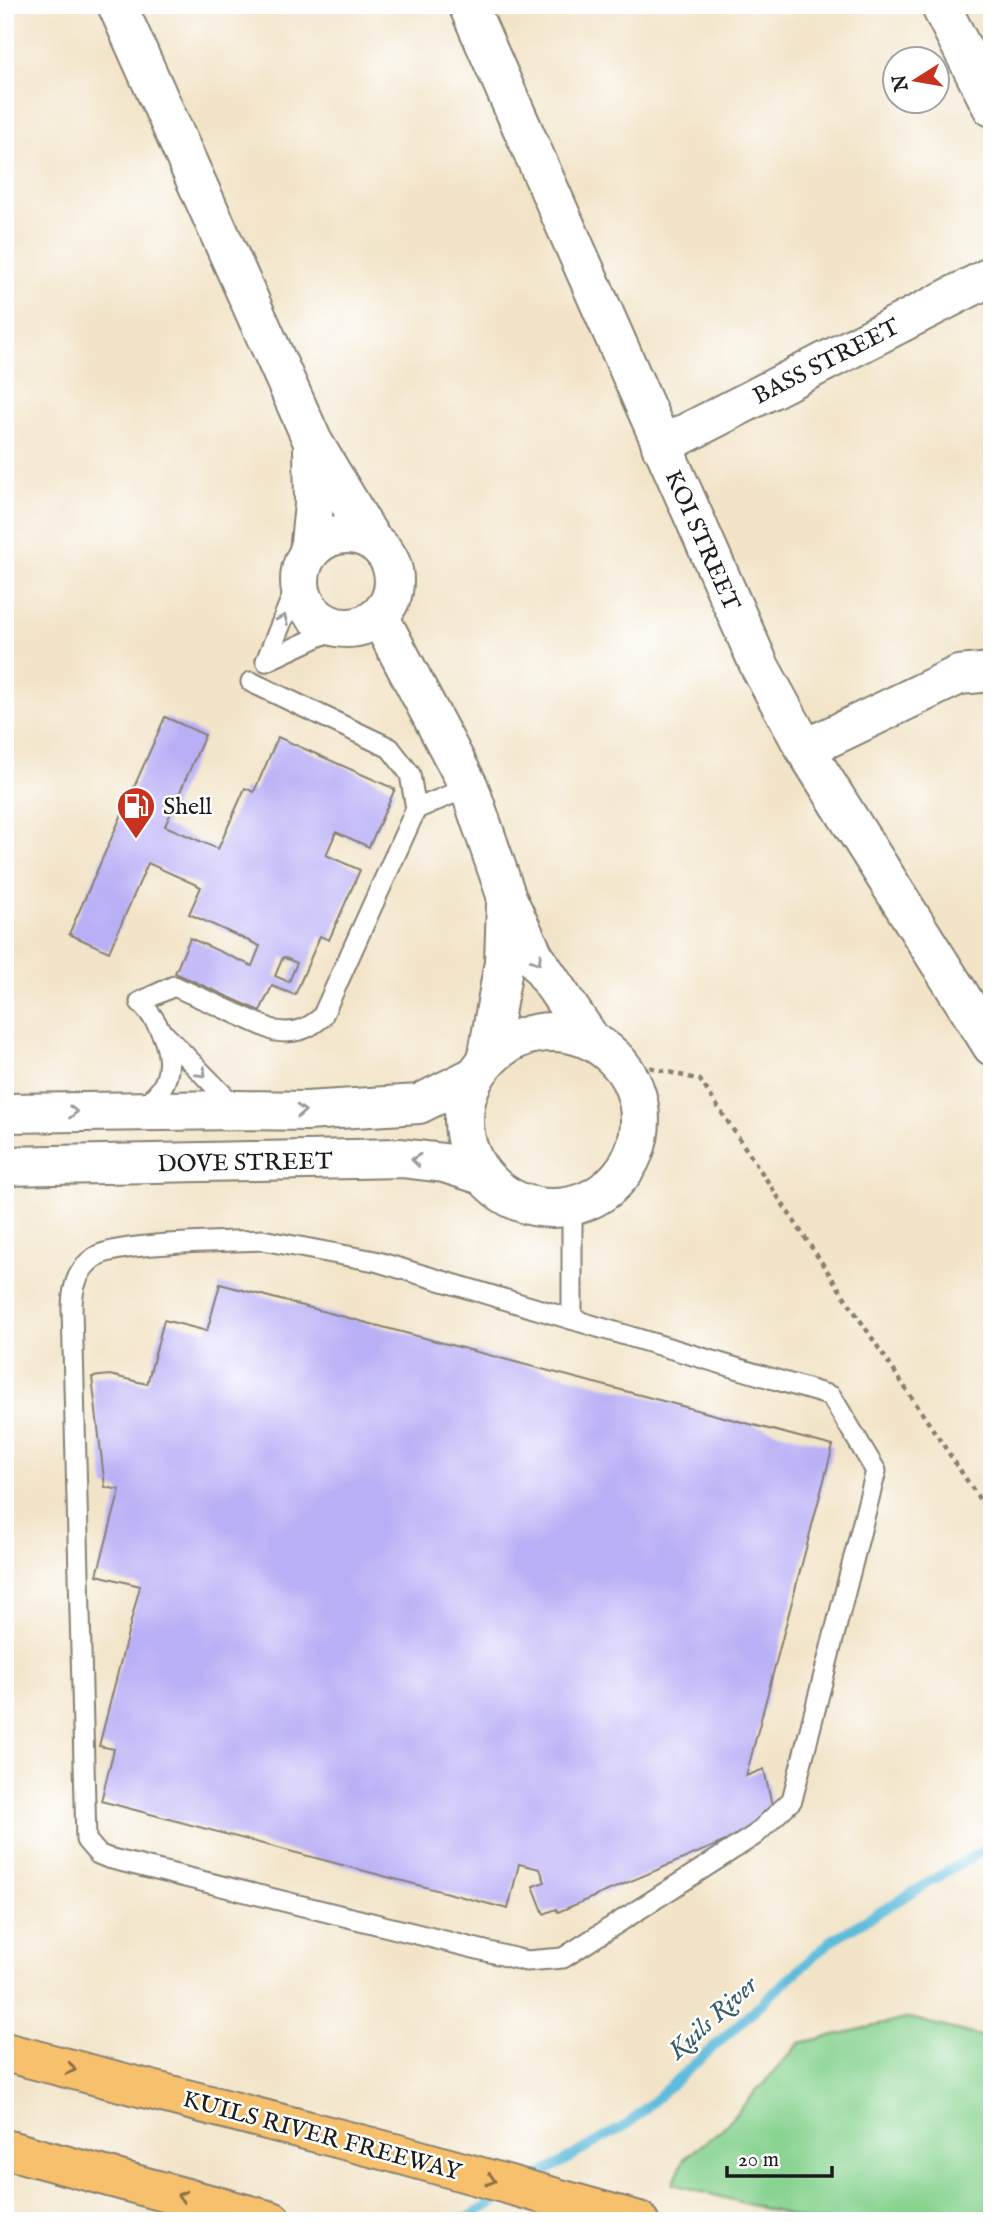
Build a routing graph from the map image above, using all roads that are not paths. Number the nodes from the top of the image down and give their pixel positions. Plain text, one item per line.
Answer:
1 (117, 5) edge
2 (468, 5) edge
3 (940, 5) edge
4 (992, 107) edge
5 (992, 276) edge
6 (313, 442) junction
7 (661, 446) junction
8 (371, 539) junction
9 (304, 564) junction
10 (379, 616) junction
11 (338, 628) junction
12 (992, 671) edge
13 (251, 682) dead end
14 (804, 749) junction
15 (468, 787) junction
16 (416, 809) junction
17 (507, 898) junction
18 (165, 1035) junction
19 (992, 1046) edge
20 (604, 1050) junction
21 (481, 1068) junction
22 (238, 1110) junction
23 (127, 1112) junction
24 (5, 1113) edge
25 (5, 1166) edge
26 (482, 1175) junction
27 (572, 1207) junction
28 (572, 1319) junction
29 (5, 2052) edge
30 (5, 2149) edge
31 (634, 2220) edge
32 (272, 2221) edge

1 - 6 street
2 - 7 street, KOI STREET
3 - 4 street
5 - 7 street, BASS STREET
6 - 8 street
6 - 9 street
7 - 14 street, KOI STREET
8 - 9 street
8 - 10 street
9 - 11 street
11 -> 9 lane
10 - 11 street
10 - 15 street
12 - 14 street
13 - 16 lane
14 - 19 street, KOI STREET
15 - 16 lane
15 - 17 street
16 - 18 lane
17 -> 20 street
17 - 21 street
18 -> 22 lane
18 - 23 lane
20 - 21 street, DOVE STREET
20 - 27 street, DOVE STREET
22 -> 21 street, DOVE STREET
21 - 26 street, DOVE STREET
22 - 23 street, DOVE STREET
24 -> 23 street, DOVE STREET
26 -> 25 street, DOVE STREET
26 - 27 street, DOVE STREET
27 - 28 lane
28 - 28 lane
29 -> 31 highway, KUILS RIVER FREEWAY
32 -> 30 highway

